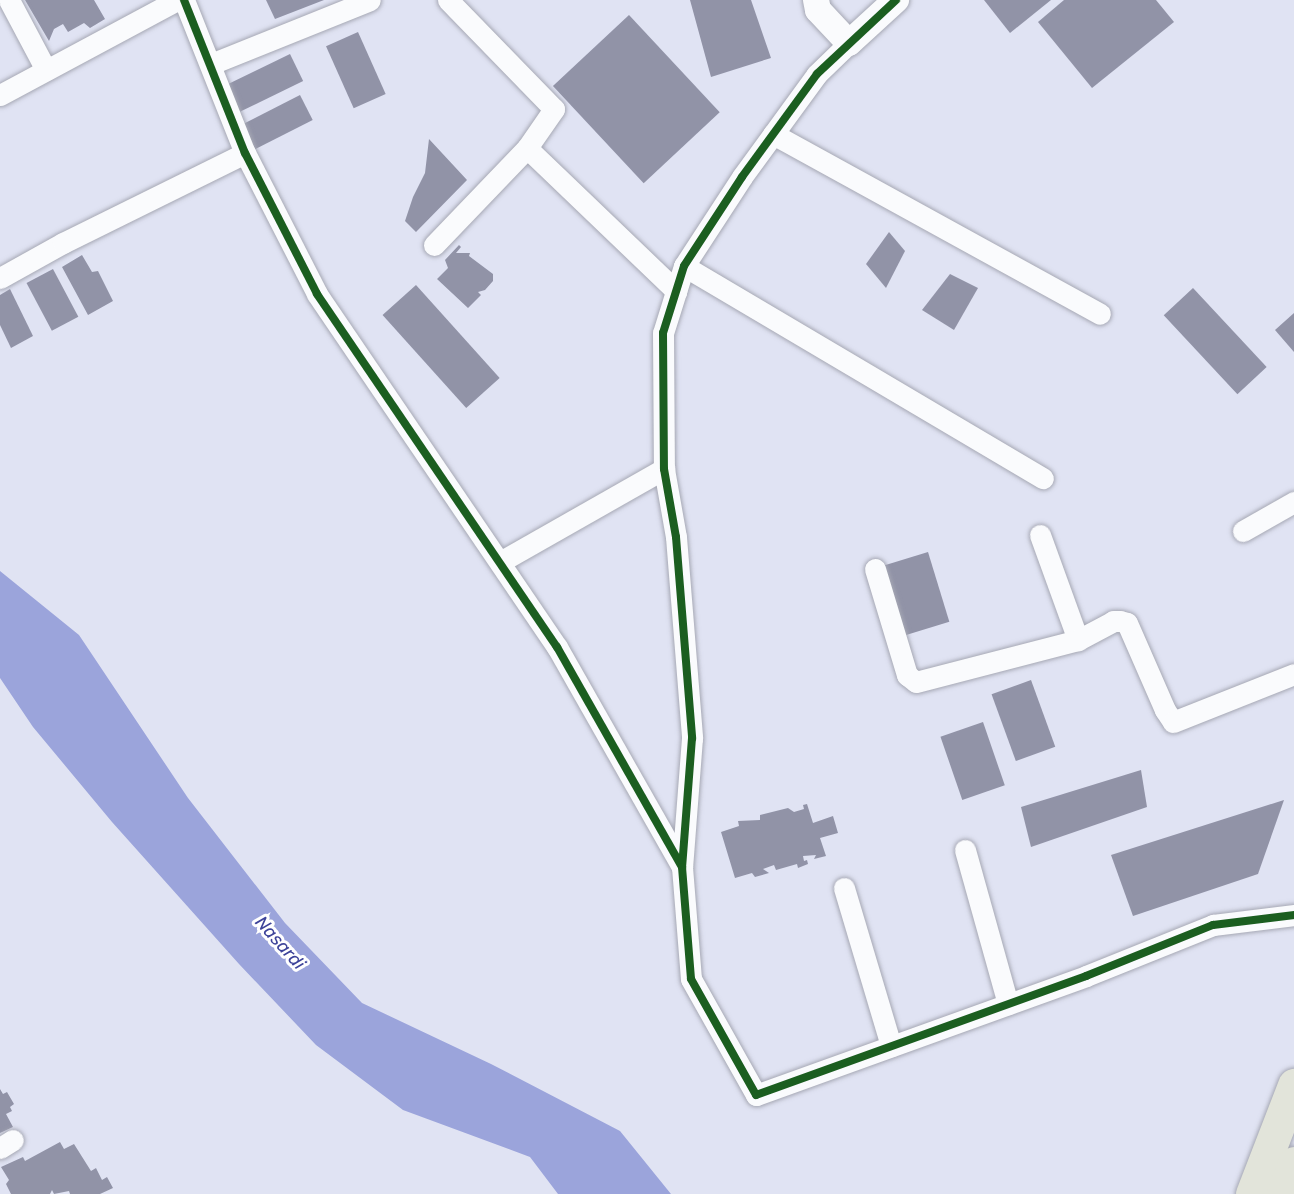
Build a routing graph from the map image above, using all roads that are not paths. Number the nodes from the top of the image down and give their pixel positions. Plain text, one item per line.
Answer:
1 (9, 0) edge
2 (177, 0) edge
3 (184, 0) edge
4 (370, 0) edge
5 (448, 0) edge
6 (816, 0) edge
7 (896, 0) edge
8 (849, 43) junction
9 (211, 64) junction
10 (46, 70) junction
11 (0, 95) edge
12 (773, 134) junction
13 (527, 148) junction
14 (245, 153) junction
15 (434, 245) dead end
16 (684, 266) junction
17 (0, 278) edge
18 (676, 291) junction
19 (1100, 314) dead end
20 (664, 469) junction
21 (1043, 478) dead end
22 (1294, 502) edge
23 (1243, 531) dead end
24 (1040, 535) dead end
25 (500, 562) junction
26 (875, 569) dead end
27 (1078, 640) junction
28 (1294, 674) edge
29 (965, 850) dead end
30 (682, 867) junction
31 (844, 888) dead end
32 (1294, 915) edge
33 (1008, 1004) junction
34 (891, 1046) junction
35 (1294, 1085) edge
36 (1285, 1173) edge
37 (1252, 1194) edge

1 - 10 street
2 - 10 street
3 - 9 street
4 - 9 street
5 - 13 street
6 - 8 street
7 - 8 street
8 - 12 street
9 - 14 street
10 - 11 street
12 - 16 street
12 - 19 street
13 - 15 street
13 - 18 street
14 - 17 street
14 - 25 street
16 - 18 street
16 - 21 street
18 - 20 street
20 - 25 street
20 - 30 street
22 - 23 street
24 - 27 street
25 - 30 street
26 - 27 street
27 - 28 street
29 - 33 street
30 - 34 street
31 - 34 street
32 - 33 street
33 - 34 street
35 - 36 highway
36 - 37 highway

